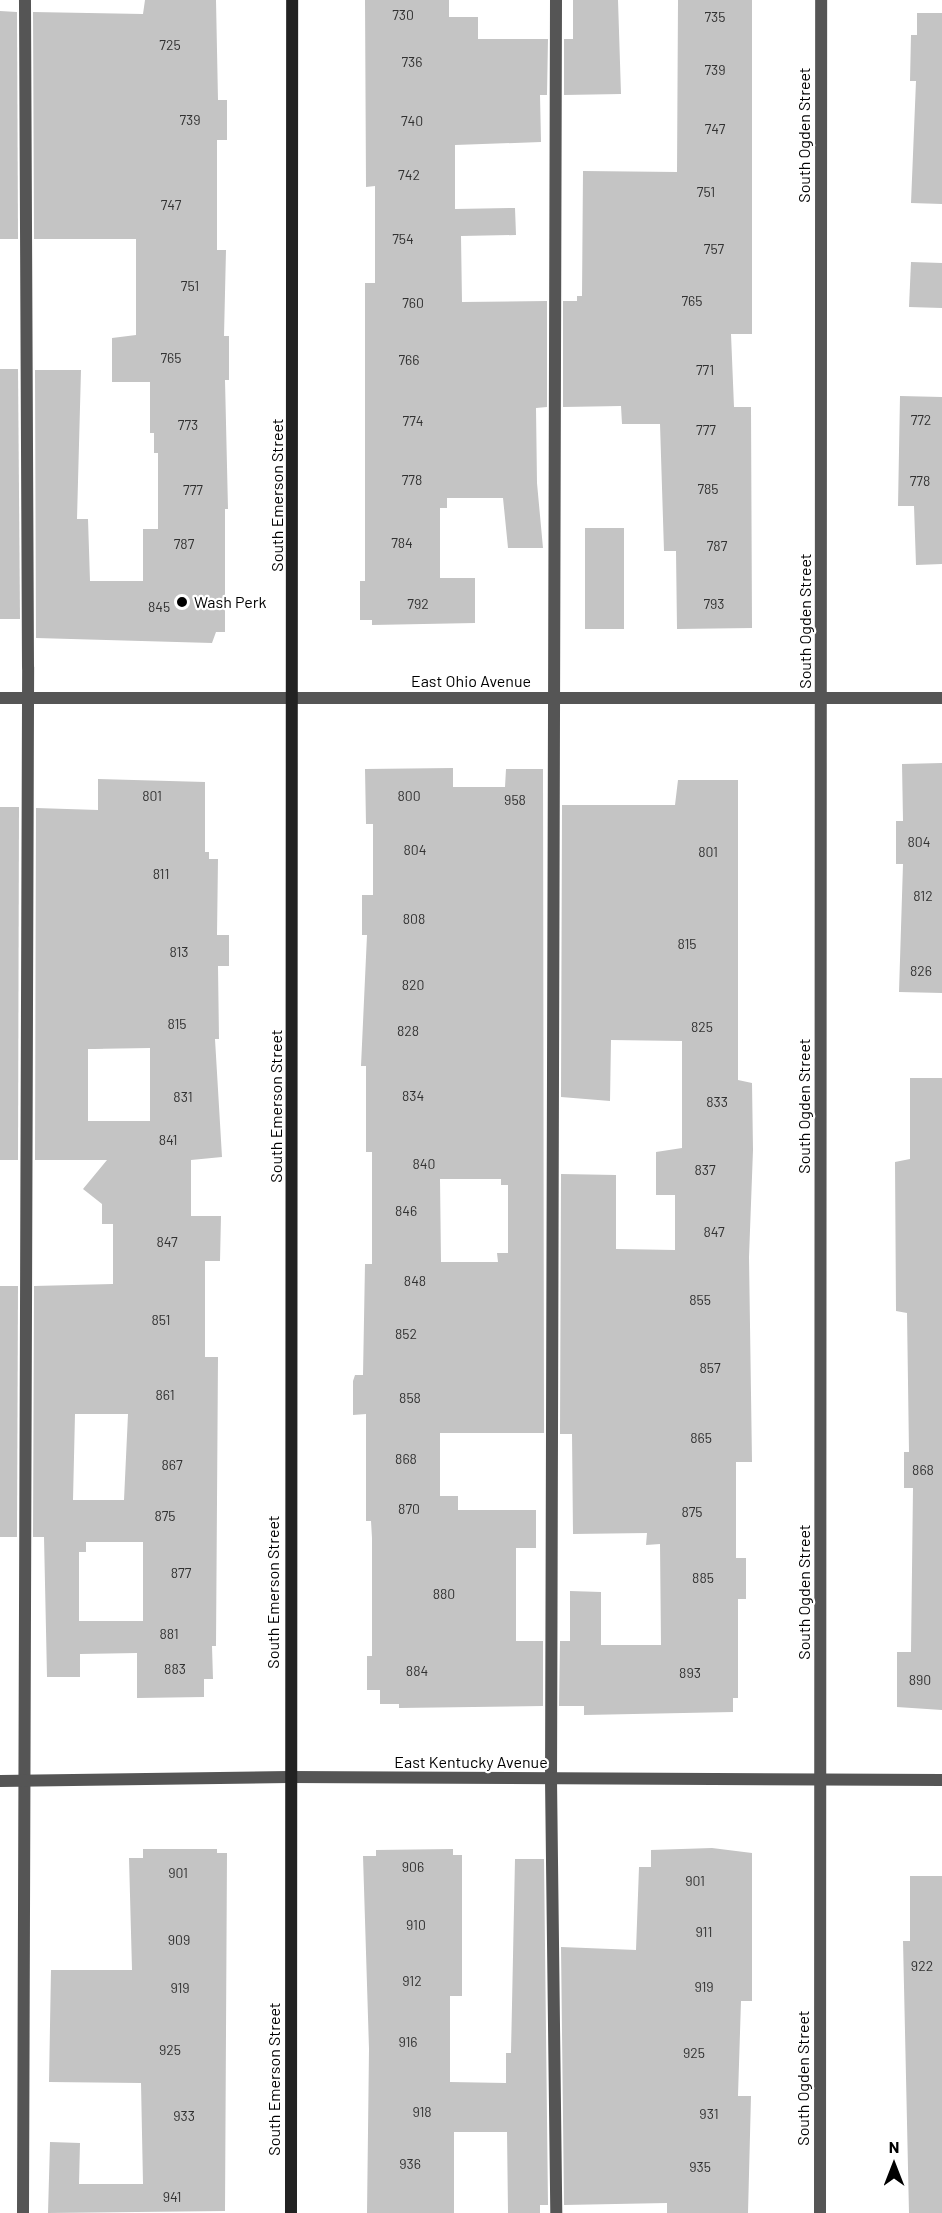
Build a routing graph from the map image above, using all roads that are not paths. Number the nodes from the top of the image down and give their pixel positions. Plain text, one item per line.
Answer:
1 (25, 0) edge
2 (292, 0) edge
3 (556, 0) edge
4 (821, 0) edge
5 (294, 696) junction
6 (0, 698) edge
7 (27, 698) junction
8 (556, 698) junction
9 (821, 698) junction
10 (942, 698) edge
11 (289, 1777) junction
12 (551, 1779) junction
13 (820, 1780) junction
14 (942, 1780) edge
15 (0, 1781) edge
16 (24, 1782) junction
17 (23, 2213) edge
18 (291, 2213) edge
19 (556, 2213) edge
20 (820, 2213) edge

1 - 7 street
2 - 5 street, South Emerson Street
3 - 8 street
4 - 9 street, South Ogden Street
5 - 7 street, East Ohio Avenue
5 - 8 street, East Ohio Avenue
5 - 11 street, South Emerson Street
6 - 7 street, East Ohio Avenue
7 - 16 street
8 - 9 street, East Ohio Avenue
8 - 12 street
9 - 10 street, East Ohio Avenue
9 - 13 street, South Ogden Street
11 - 12 street, East Kentucky Avenue
11 - 16 street, East Kentucky Avenue
11 - 18 street, South Emerson Street
12 - 13 street, East Kentucky Avenue
12 - 19 street
13 - 14 street, East Kentucky Avenue
13 - 20 street, South Ogden Street
15 - 16 street, East Kentucky Avenue
16 - 17 street

